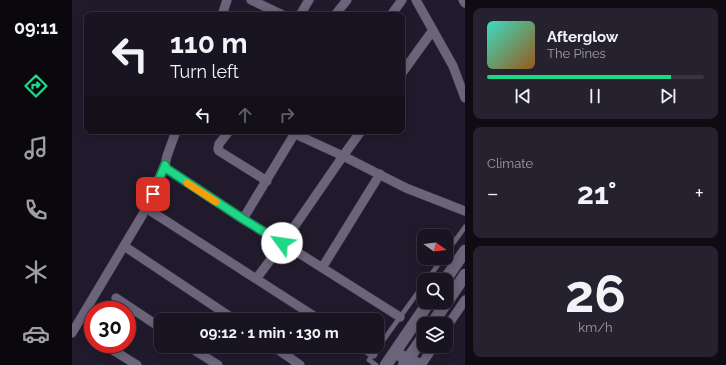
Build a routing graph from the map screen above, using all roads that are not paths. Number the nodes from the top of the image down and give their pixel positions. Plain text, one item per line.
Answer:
1 (227, 0) edge
2 (251, 0) edge
3 (309, 0) edge
4 (347, 0) edge
5 (402, 0) edge
6 (416, 0) edge
7 (463, 0) edge
8 (465, 3) edge
9 (223, 12) edge
10 (277, 12) edge
11 (302, 12) edge
12 (337, 12) edge
13 (393, 12) edge
14 (433, 30) junction
15 (405, 69) edge
16 (465, 98) edge
17 (175, 134) edge
18 (227, 134) edge
19 (297, 134) edge
20 (300, 134) edge
21 (359, 134) edge
22 (343, 156) junction
23 (165, 165) junction
24 (380, 174) junction
25 (267, 181) junction
26 (146, 208) junction
27 (465, 211) edge
28 (243, 219) junction
29 (465, 227) edge
30 (282, 243) junction
31 (453, 243) edge
32 (124, 246) junction
33 (465, 250) edge
34 (322, 268) junction
35 (449, 273) edge
36 (465, 275) edge
37 (256, 279) junction
38 (417, 294) edge
39 (116, 298) dead end
40 (465, 300) edge
41 (424, 309) edge
42 (224, 313) edge
43 (309, 313) edge
44 (400, 317) junction
45 (437, 317) edge
46 (453, 318) edge
47 (154, 323) edge
48 (72, 333) edge
49 (417, 346) edge
50 (394, 352) junction
51 (118, 353) edge
52 (195, 353) edge
53 (283, 353) edge
54 (429, 353) edge
55 (369, 360) edge
56 (204, 361) edge
57 (406, 362) edge
58 (137, 365) edge
59 (218, 365) edge
60 (300, 365) edge
61 (376, 365) edge
62 (386, 365) edge
63 (420, 365) edge

1 - 9 street
2 - 10 street
3 - 11 street
4 - 12 street
5 - 13 street
6 - 14 street
7 - 8 street
14 - 15 street
14 - 16 street
17 - 23 street
18 - 25 street
19 - 25 street
20 - 22 street
21 - 22 street
22 - 24 street
22 - 30 street
23 - 26 street
23 - 28 street
24 - 27 street
24 - 34 street
25 - 28 street
26 - 32 street
26 - 37 street
28 - 30 street
29 - 31 lane
30 - 34 street
30 - 37 street
32 - 42 street
32 - 48 street
33 - 35 main road
34 - 44 street
36 - 45 main road
37 - 43 street
38 - 44 lane
39 - 47 street
40 - 46 street
41 - 50 main road
44 - 55 lane
49 - 57 main road
50 - 57 main road
50 - 62 main road
51 - 58 street
52 - 56 street
53 - 60 street
54 - 63 street
55 - 61 lane
56 - 59 street
57 - 63 main road

